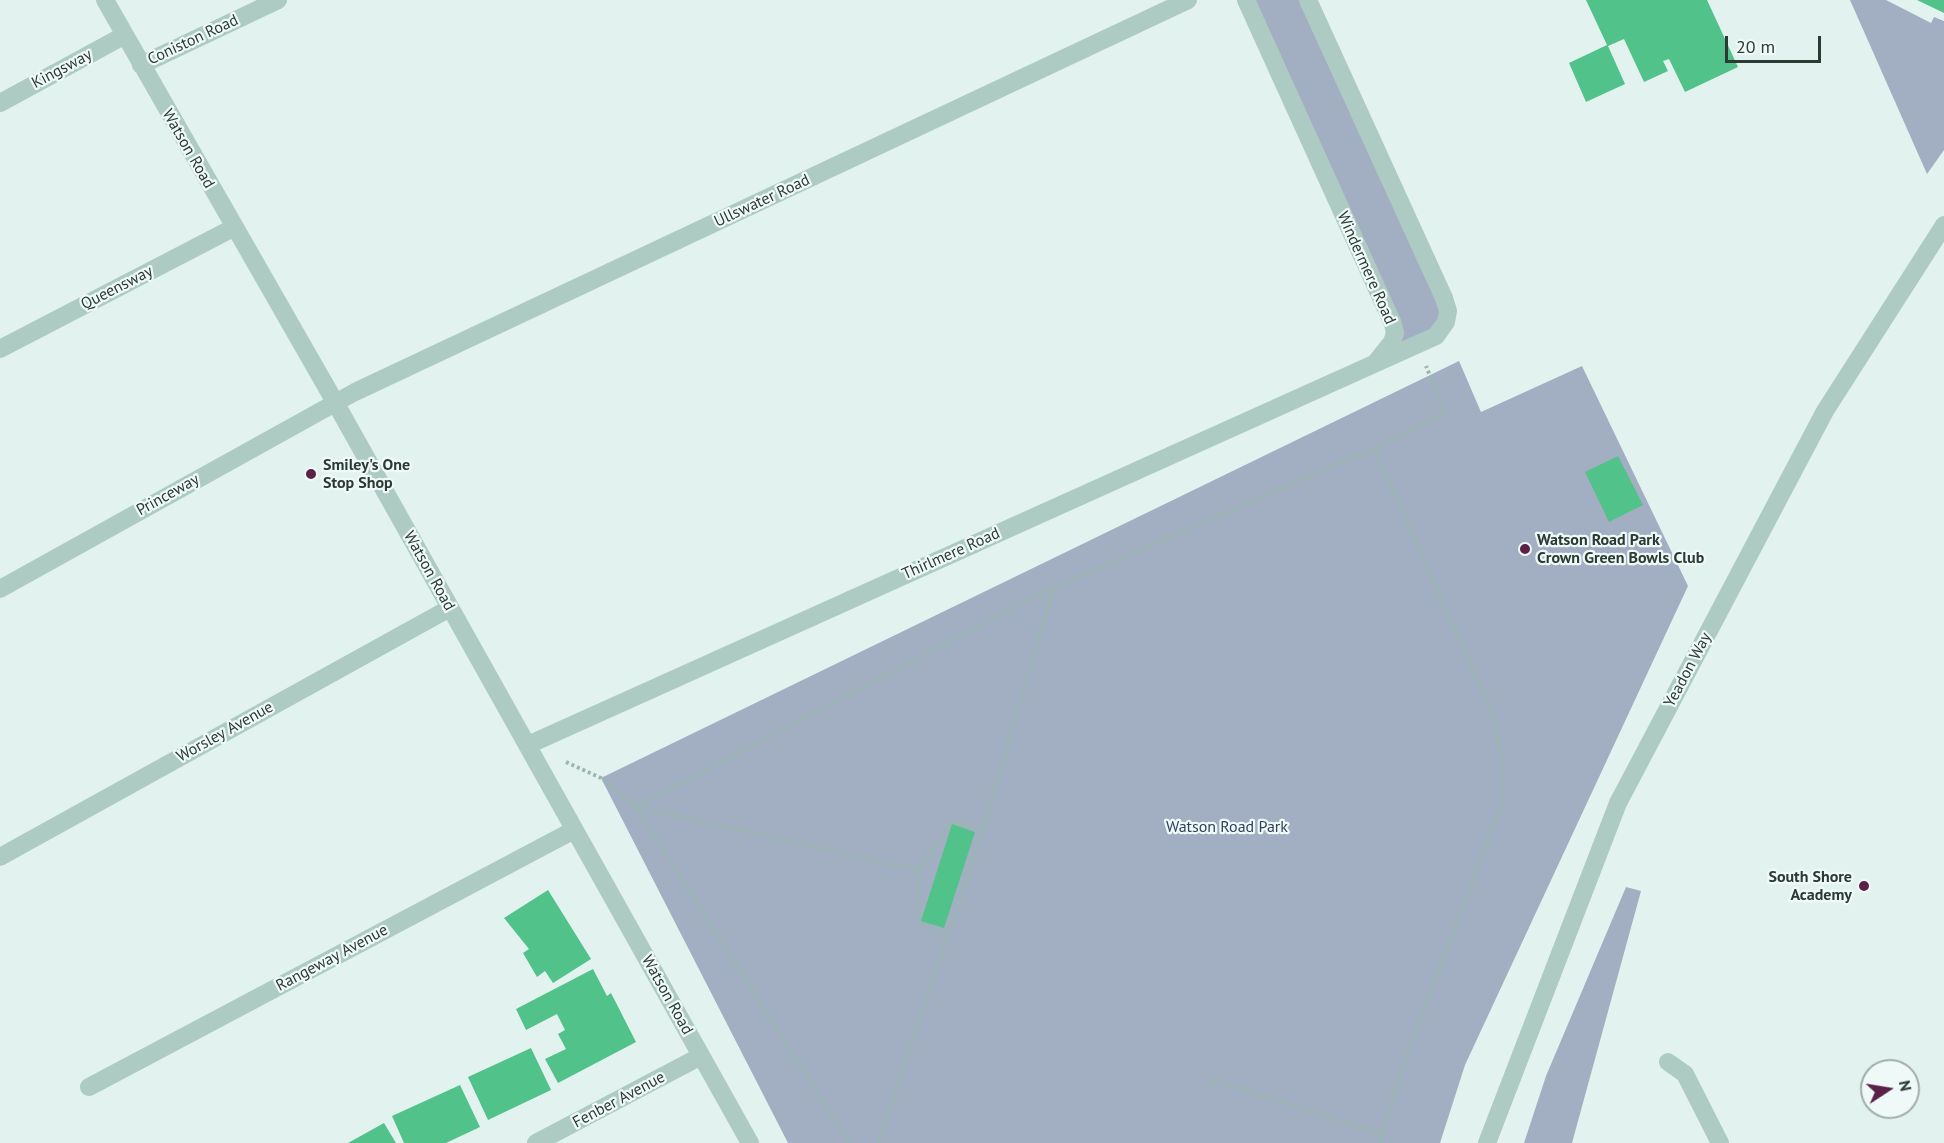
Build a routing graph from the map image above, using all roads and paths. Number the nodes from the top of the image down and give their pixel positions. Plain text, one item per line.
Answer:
1 (105, 0) edge
2 (278, 0) edge
3 (1188, 0) edge
4 (1246, 0) edge
5 (1308, 0) edge
6 (125, 35) junction
7 (141, 65) junction
8 (0, 103) edge
9 (1944, 225) edge
10 (233, 228) junction
11 (1418, 345) junction
12 (0, 349) edge
13 (1375, 364) junction
14 (335, 402) junction
15 (1374, 448) junction
16 (0, 588) edge
17 (1053, 588) junction
18 (450, 608) junction
19 (528, 745) junction
20 (636, 807) junction
21 (574, 830) junction
22 (982, 830) junction
23 (0, 857) edge
24 (918, 870) junction
25 (946, 935) junction
26 (701, 1056) junction
27 (1668, 1062) dead end
28 (89, 1087) dead end
29 (1210, 1087) dead end
30 (1384, 1135) junction
31 (536, 1143) edge
32 (750, 1143) edge
33 (849, 1143) edge
34 (878, 1143) edge
35 (1380, 1143) edge
36 (1488, 1143) edge
37 (1720, 1143) edge

1 - 6 street, Watson Road
2 - 7 street, Coniston Road
3 - 14 street, Ullswater Road
4 - 13 street, Windermere Road
5 - 11 street
6 - 7 street, Watson Road
6 - 8 street, Kingsway
7 - 10 street, Watson Road
9 - 36 street, Yeadon Way
10 - 12 street, Queensway
10 - 14 street, Watson Road
11 - 13 street
11 - 15 path
13 - 19 street, Thirlmere Road
14 - 16 street, Princeway
14 - 18 street, Watson Road
15 - 17 path
15 - 30 path
17 - 20 path
17 - 22 path
18 - 19 street, Watson Road
18 - 23 street, Worsley Avenue
19 - 20 path
19 - 21 street, Watson Road
20 - 24 path
20 - 33 path
21 - 26 street, Watson Road
21 - 28 street, Rangeway Avenue
22 - 24 path
22 - 25 path
24 - 25 path
25 - 34 path
26 - 31 street, Fenber Avenue
26 - 32 street, Watson Road
27 - 37 street
29 - 30 path
30 - 35 path

